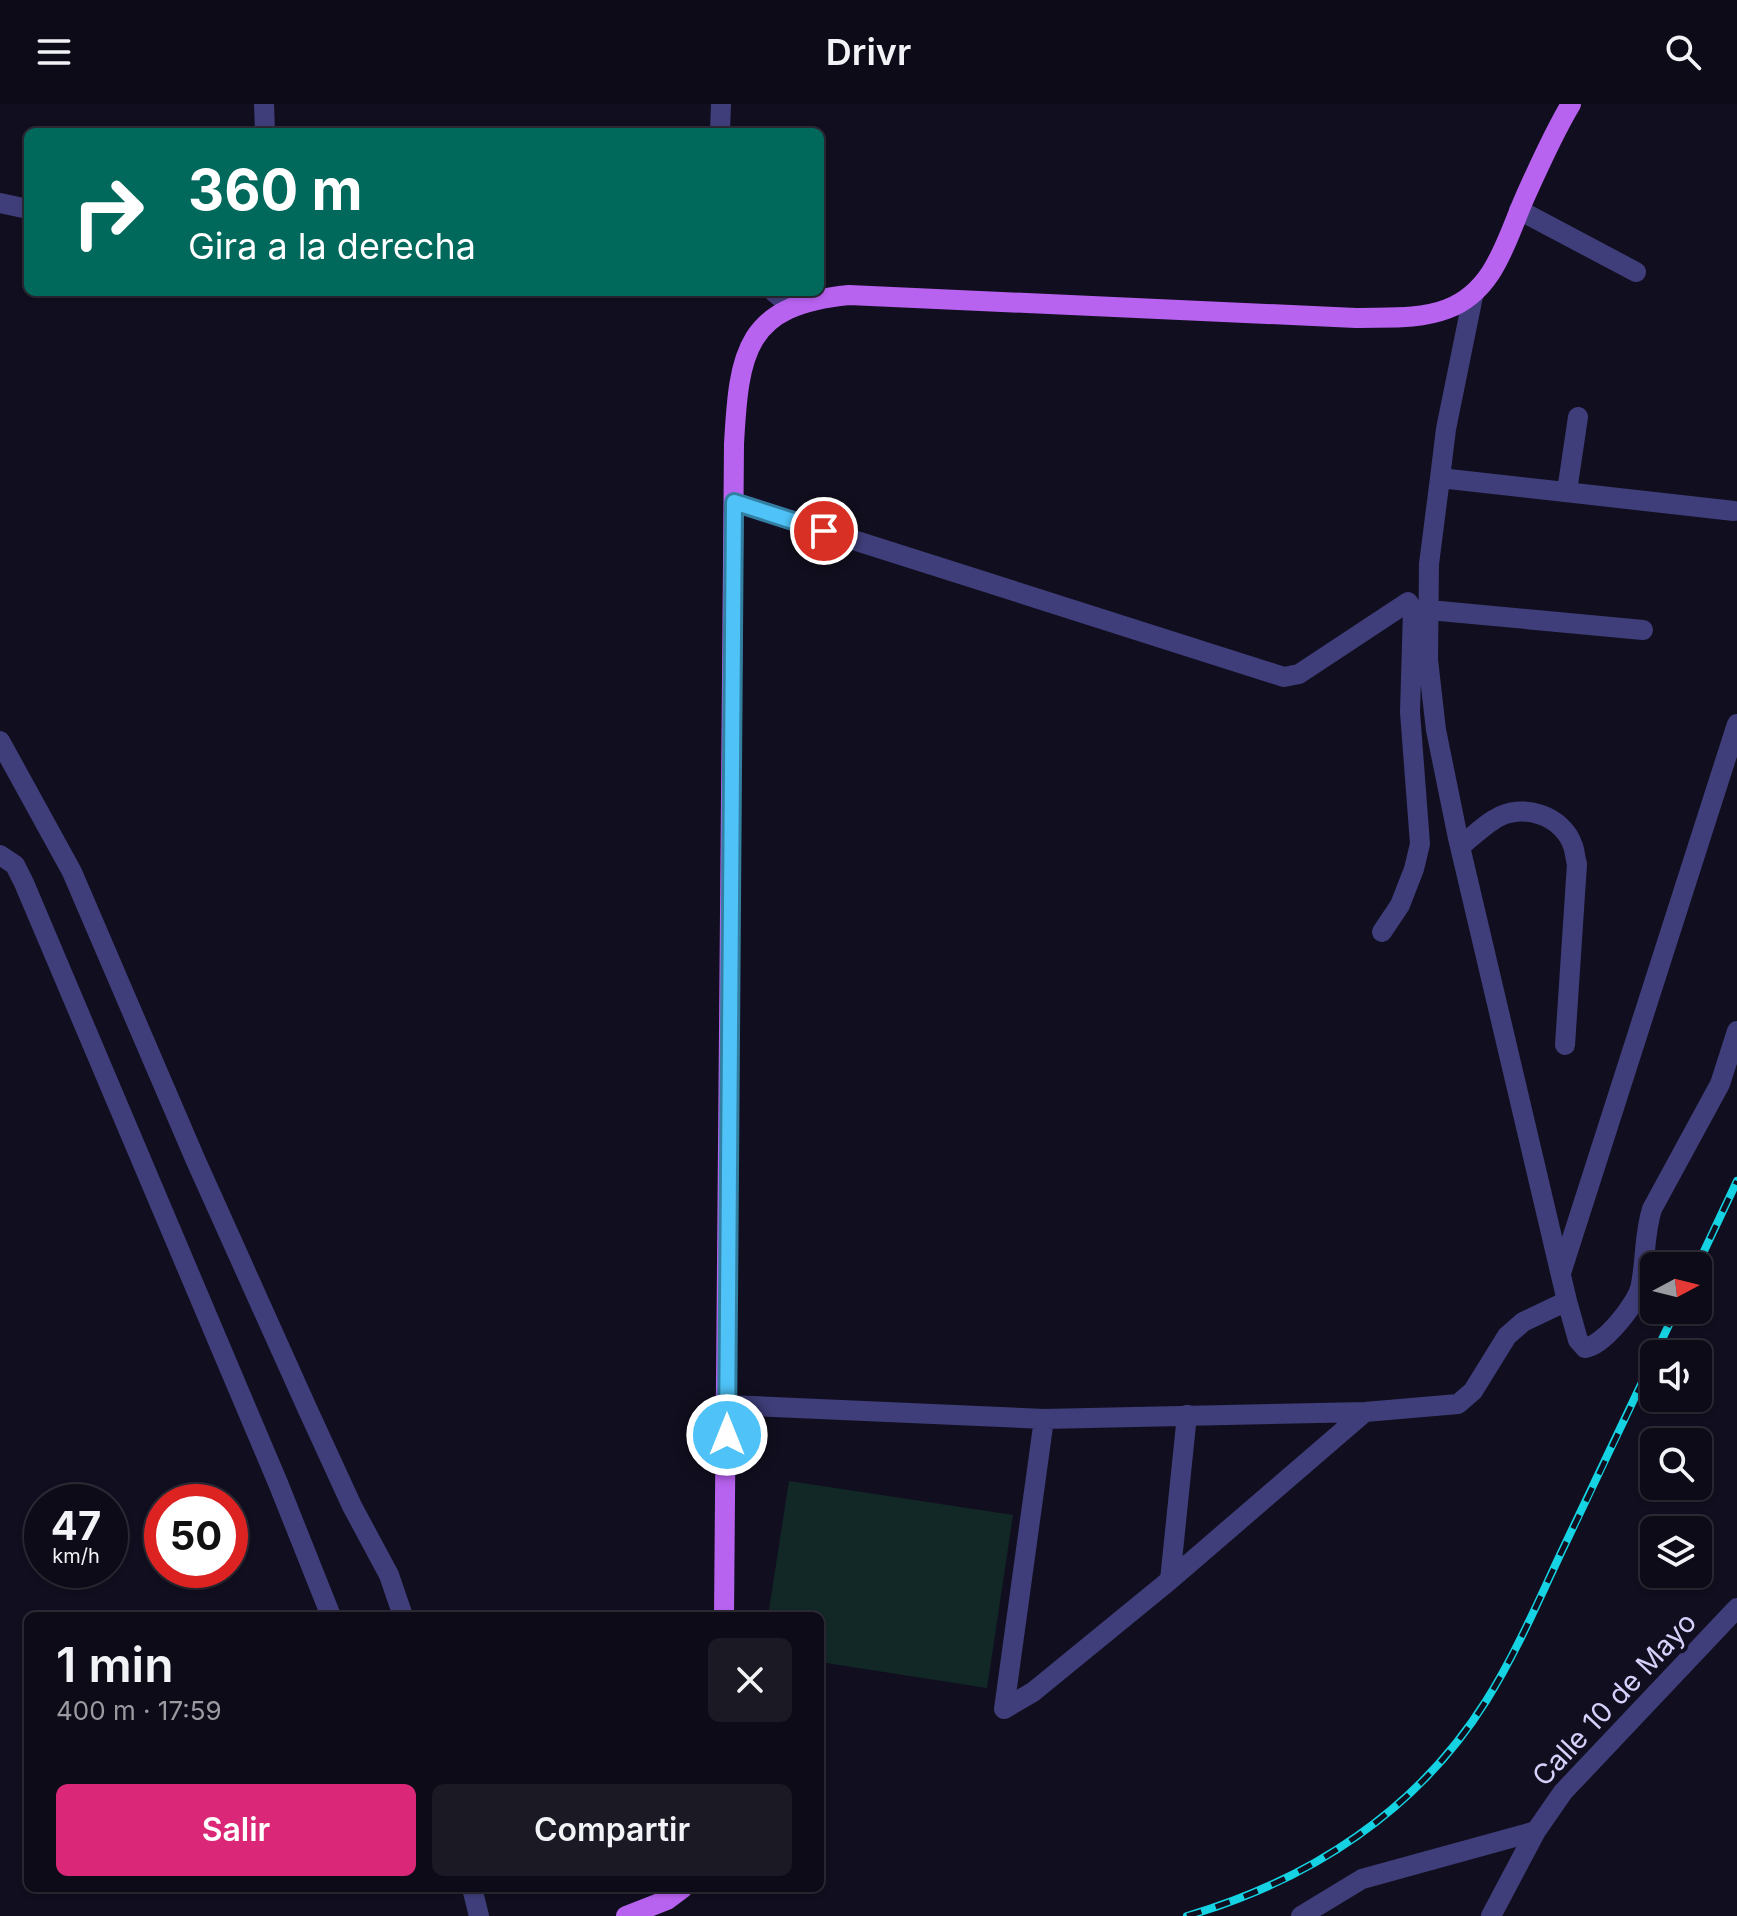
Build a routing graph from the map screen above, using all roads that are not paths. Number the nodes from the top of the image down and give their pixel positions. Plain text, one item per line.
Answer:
1 (264, 104) edge
2 (721, 104) edge
3 (1571, 104) edge
4 (265, 128) edge
5 (720, 128) edge
6 (0, 203) edge
7 (24, 208) edge
8 (1519, 210) junction
9 (1636, 272) dead end
10 (779, 296) edge
11 (1473, 296) junction
12 (791, 306) junction
13 (1578, 417) dead end
14 (1440, 478) junction
15 (1567, 491) junction
16 (734, 502) junction
17 (1734, 511) dead end
18 (1429, 610) junction
19 (1643, 630) dead end
20 (1737, 724) edge
21 (0, 741) edge
22 (1461, 846) junction
23 (0, 855) edge
24 (1382, 932) dead end
25 (1737, 1031) edge
26 (1565, 1045) dead end
27 (1561, 1274) junction
28 (1567, 1301) junction
29 (727, 1405) junction
30 (1365, 1412) junction
31 (1187, 1415) junction
32 (1044, 1419) junction
33 (1170, 1580) junction
34 (1737, 1608) edge
35 (329, 1612) edge
36 (402, 1612) edge
37 (724, 1612) edge
38 (1536, 1831) junction
39 (473, 1892) edge
40 (678, 1892) edge
41 (479, 1916) edge
42 (626, 1916) edge
43 (1301, 1916) edge
44 (1491, 1916) edge

1 - 4 street
2 - 5 street
3 - 8 main road
6 - 7 street
8 - 9 street
8 - 11 main road
10 - 12 street
11 - 12 main road
11 - 14 street
12 - 16 main road
13 - 15 street
14 - 15 street
14 - 18 street
15 - 17 street
16 - 24 street
16 - 29 main road
18 - 19 street
18 - 22 street
20 - 27 street
21 - 36 street
22 - 26 street
22 - 27 street
23 - 35 street
25 - 28 street
27 - 28 street
28 - 30 street
29 - 32 street
29 - 37 main road
30 - 31 street
30 - 33 street
31 - 32 street
31 - 33 street
32 - 33 street
34 - 38 street, Calle 10 de Mayo
38 - 43 street
38 - 44 street, Calle 10 de Mayo
39 - 41 street
40 - 42 main road

